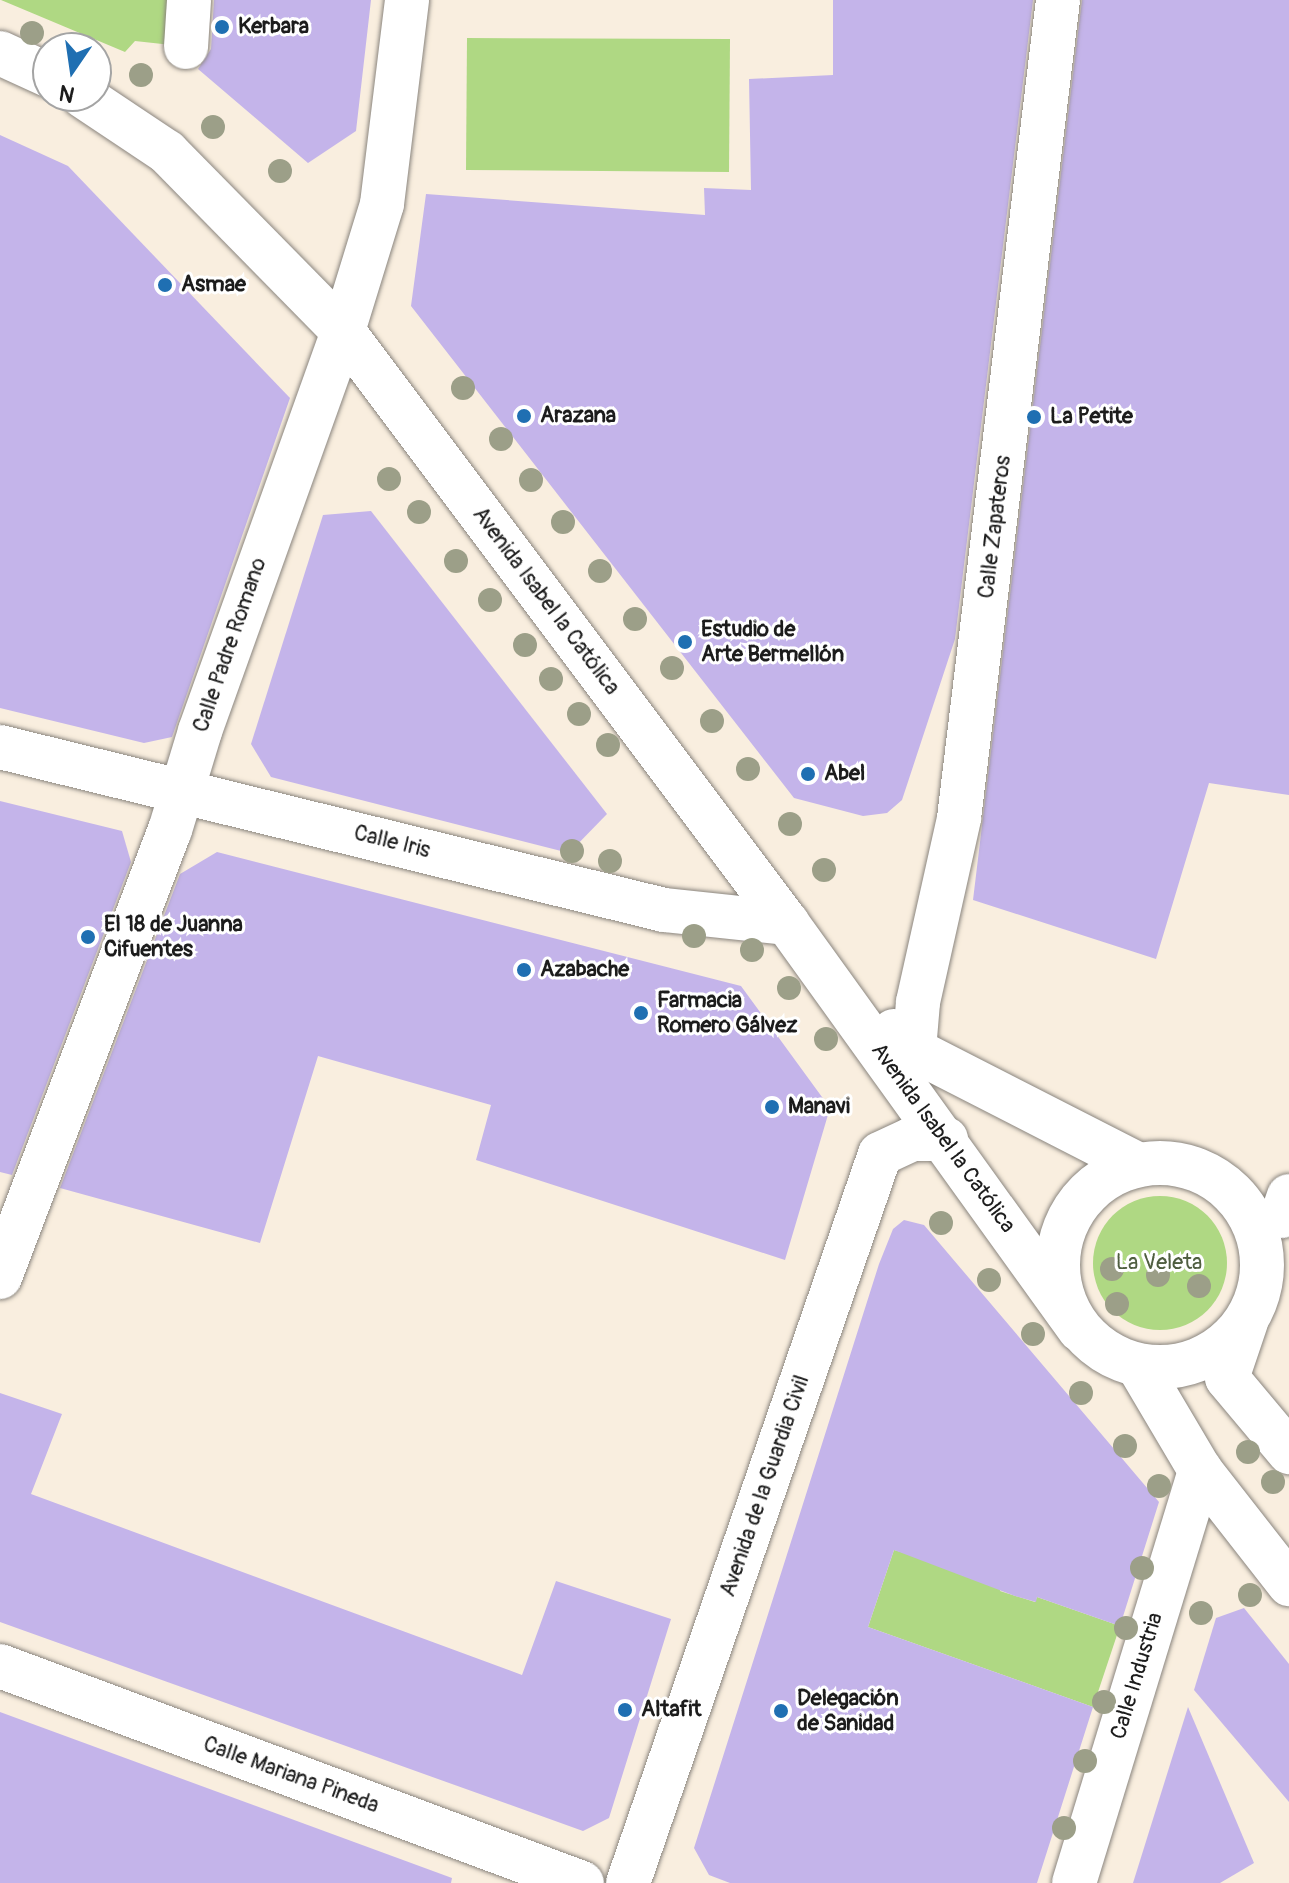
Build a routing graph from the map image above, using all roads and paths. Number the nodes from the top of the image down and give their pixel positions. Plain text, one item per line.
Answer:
1 (189, 0) edge
2 (407, 0) edge
3 (1058, 0) edge
4 (186, 47) dead end
5 (0, 53) edge
6 (32, 68) edge
7 (107, 112) edge
8 (343, 331) junction
9 (0, 747) edge
10 (181, 790) junction
11 (795, 934) junction
12 (914, 1050) junction
13 (946, 1139) junction
14 (1137, 1164) junction
15 (1279, 1212) edge
16 (0, 1277) edge
17 (1246, 1322) junction
18 (1080, 1330) junction
19 (1139, 1367) junction
20 (1289, 1452) edge
21 (1200, 1470) junction
22 (1289, 1584) edge
23 (0, 1666) edge
24 (582, 1883) edge
25 (628, 1883) edge
26 (1074, 1883) edge

1 - 4 street
2 - 8 street, Calle Padre Romano
3 - 12 street, Calle Zapateros
5 - 6 street
7 - 8 street, Avenida Isabel la Católica
8 - 10 street, Calle Padre Romano
8 - 11 street, Avenida Isabel la Católica
9 - 10 street, Calle Iris
10 - 11 street, Calle Iris
10 - 16 street, Calle Padre Romano
11 - 12 street, Avenida Isabel la Católica
11 - 13 street, Avenida Isabel la Católica
12 - 14 street, Avenida Isabel la Católica
13 - 18 street, Avenida Isabel la Católica
13 - 25 street, Avenida de la Guardia Civil
14 - 15 street
14 - 18 street
15 - 17 street
17 - 19 street
17 - 20 street
18 - 19 street
19 - 21 street
21 - 22 street
21 - 26 street, Calle Industria
23 - 24 street, Calle Mariana Pineda

